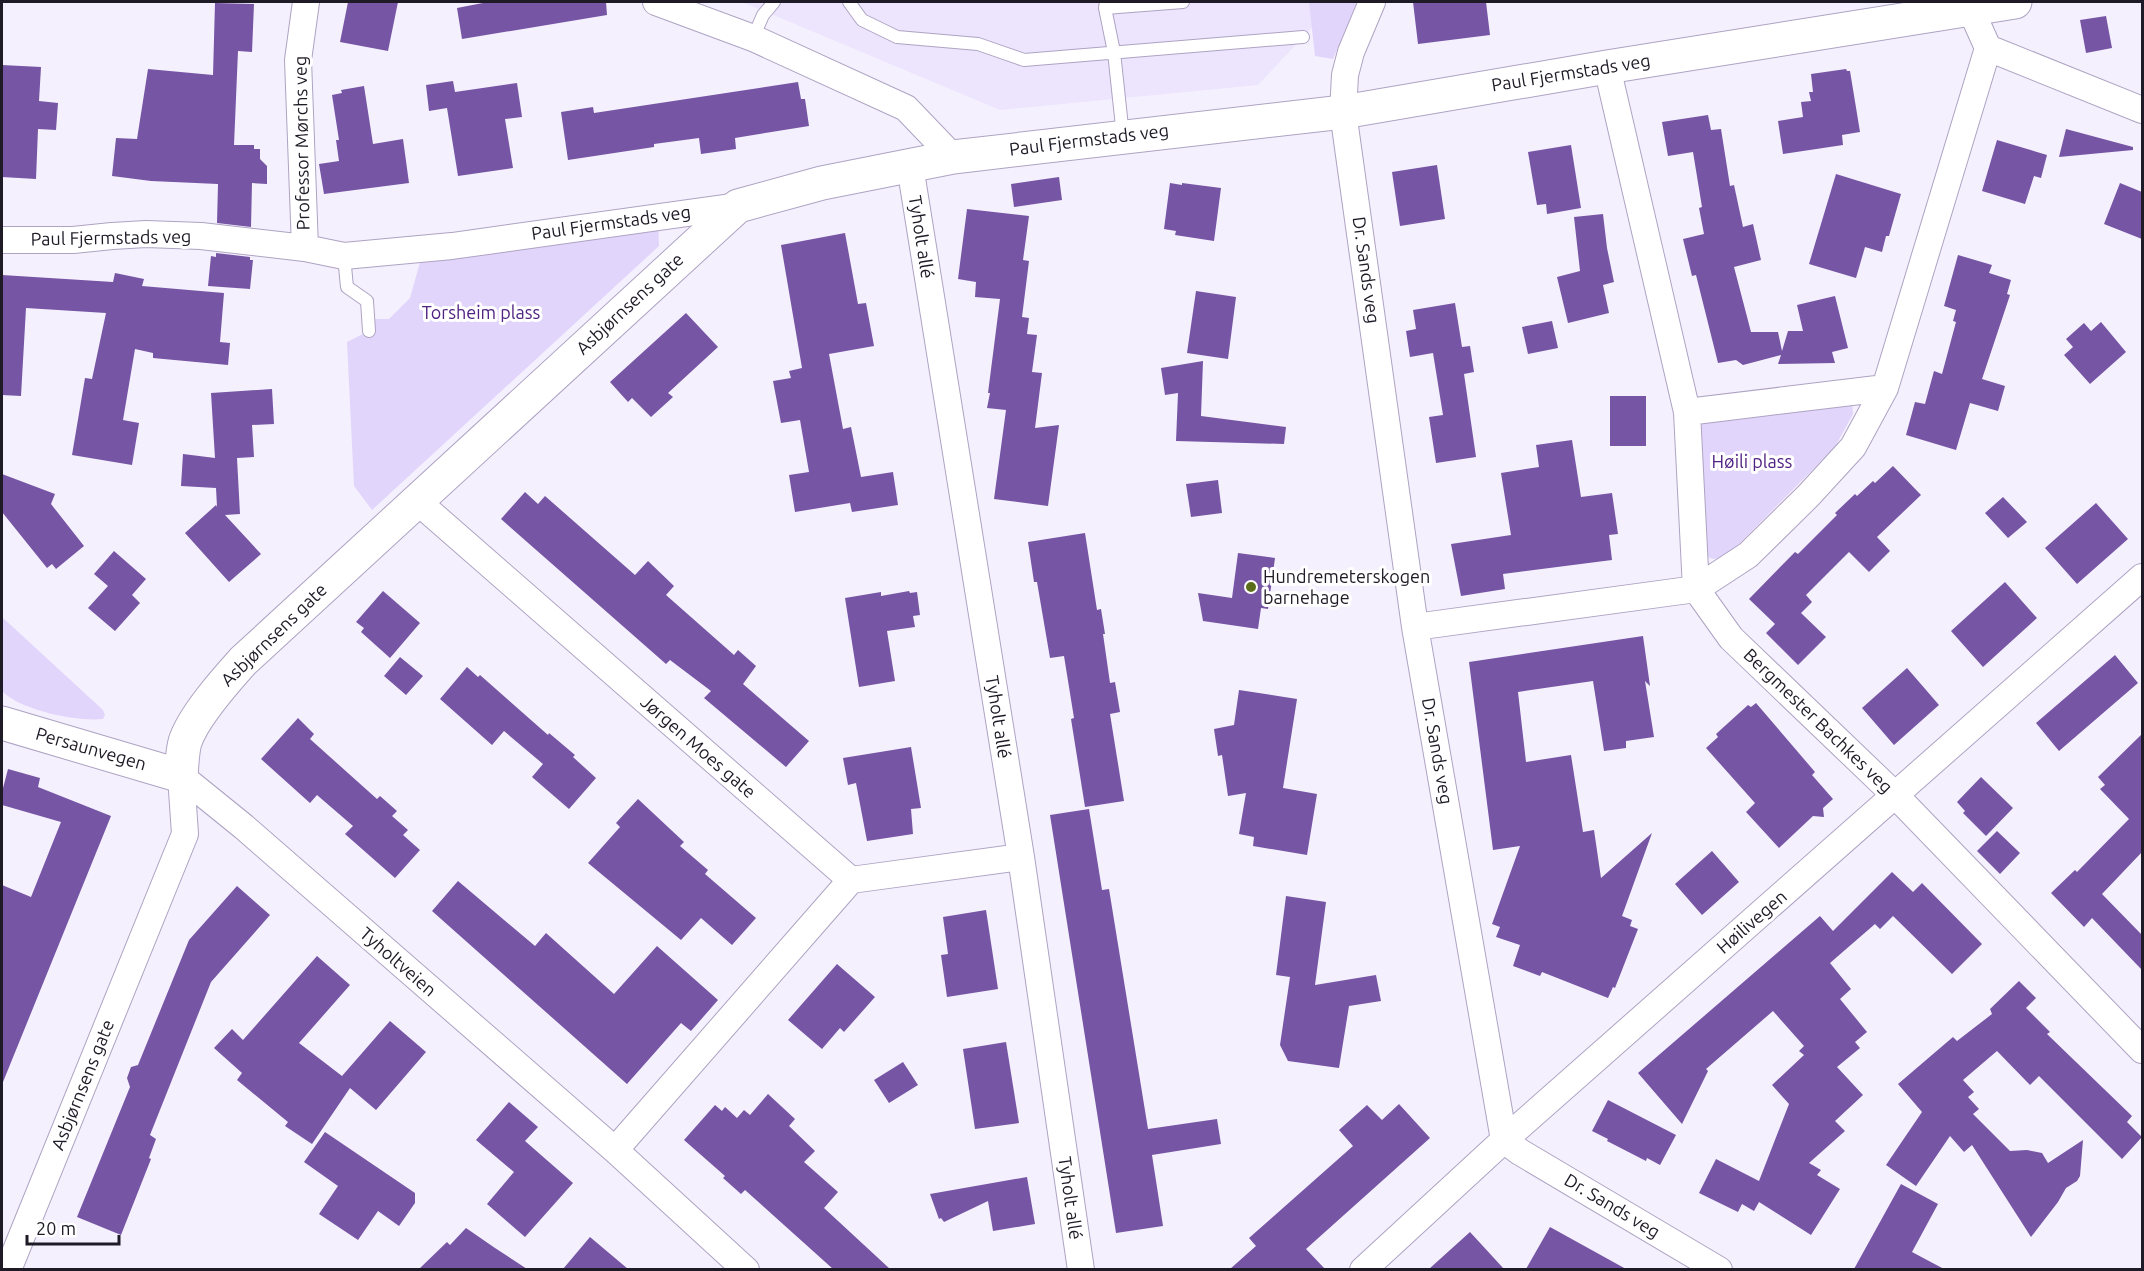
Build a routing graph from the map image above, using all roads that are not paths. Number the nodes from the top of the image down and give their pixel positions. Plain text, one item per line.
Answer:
1 (306, 2) edge
2 (656, 2) edge
3 (774, 2) edge
4 (849, 2) edge
5 (1183, 2) edge
6 (1371, 2) edge
7 (2015, 2) edge
8 (1106, 5) edge
9 (1971, 10) junction
10 (1303, 37) dead end
11 (753, 38) junction
12 (1988, 48) junction
13 (1114, 52) junction
14 (1607, 67) junction
15 (2142, 110) edge
16 (1343, 112) junction
17 (1123, 136) junction
18 (953, 157) junction
19 (910, 166) junction
20 (738, 206) junction
21 (2, 240) edge
22 (305, 248) junction
23 (344, 256) junction
24 (369, 331) dead end
25 (1885, 388) junction
26 (1687, 412) junction
27 (417, 501) junction
28 (2142, 577) edge
29 (1696, 589) junction
30 (1415, 627) junction
31 (2, 723) edge
32 (181, 776) junction
33 (1896, 796) junction
34 (1021, 857) junction
35 (851, 880) junction
36 (2142, 1050) edge
37 (1504, 1140) junction
38 (615, 1150) junction
39 (8, 1269) edge
40 (746, 1269) edge
41 (1081, 1269) edge
42 (1363, 1269) edge
43 (1719, 1269) edge

1 - 22 street, Professor Mørchs veg
2 - 11 street
3 - 11 lane
4 - 13 lane
5 - 8 lane
6 - 16 street, Dr. Sands veg
7 - 9 street, Paul Fjermstads veg
8 - 13 lane
9 - 12 street
9 - 14 street, Paul Fjermstads veg
10 - 13 lane
11 - 18 street
12 - 15 street
12 - 25 street
13 - 17 lane
14 - 16 street, Paul Fjermstads veg
14 - 26 street
16 - 17 street, Paul Fjermstads veg
16 - 30 street, Dr. Sands veg
17 - 18 street, Paul Fjermstads veg
18 - 19 street, Paul Fjermstads veg
19 - 20 street, Paul Fjermstads veg
19 - 34 street, Tyholt allé
20 - 23 street, Paul Fjermstads veg
20 - 27 street, Asbjørnsens gate
21 - 22 street, Paul Fjermstads veg
22 - 23 street, Paul Fjermstads veg
23 - 24 lane
25 - 26 street
25 - 29 street
26 - 29 street
27 - 32 street, Asbjørnsens gate
27 - 35 street, Jørgen Moes gate
28 - 33 street, Høilivegen
29 - 30 street
29 - 33 street, Bergmester Bachkes veg
30 - 37 street, Dr. Sands veg
31 - 32 street, Persaunvegen
32 - 38 street, Tyholtveien
32 - 39 street, Asbjørnsens gate
33 - 36 street, Bergmester Bachkes veg
33 - 37 street, Høilivegen
34 - 35 street
34 - 41 street, Tyholt allé
35 - 38 street
37 - 42 street, Høilivegen
37 - 43 street, Dr. Sands veg
38 - 40 street, Tyholtveien

